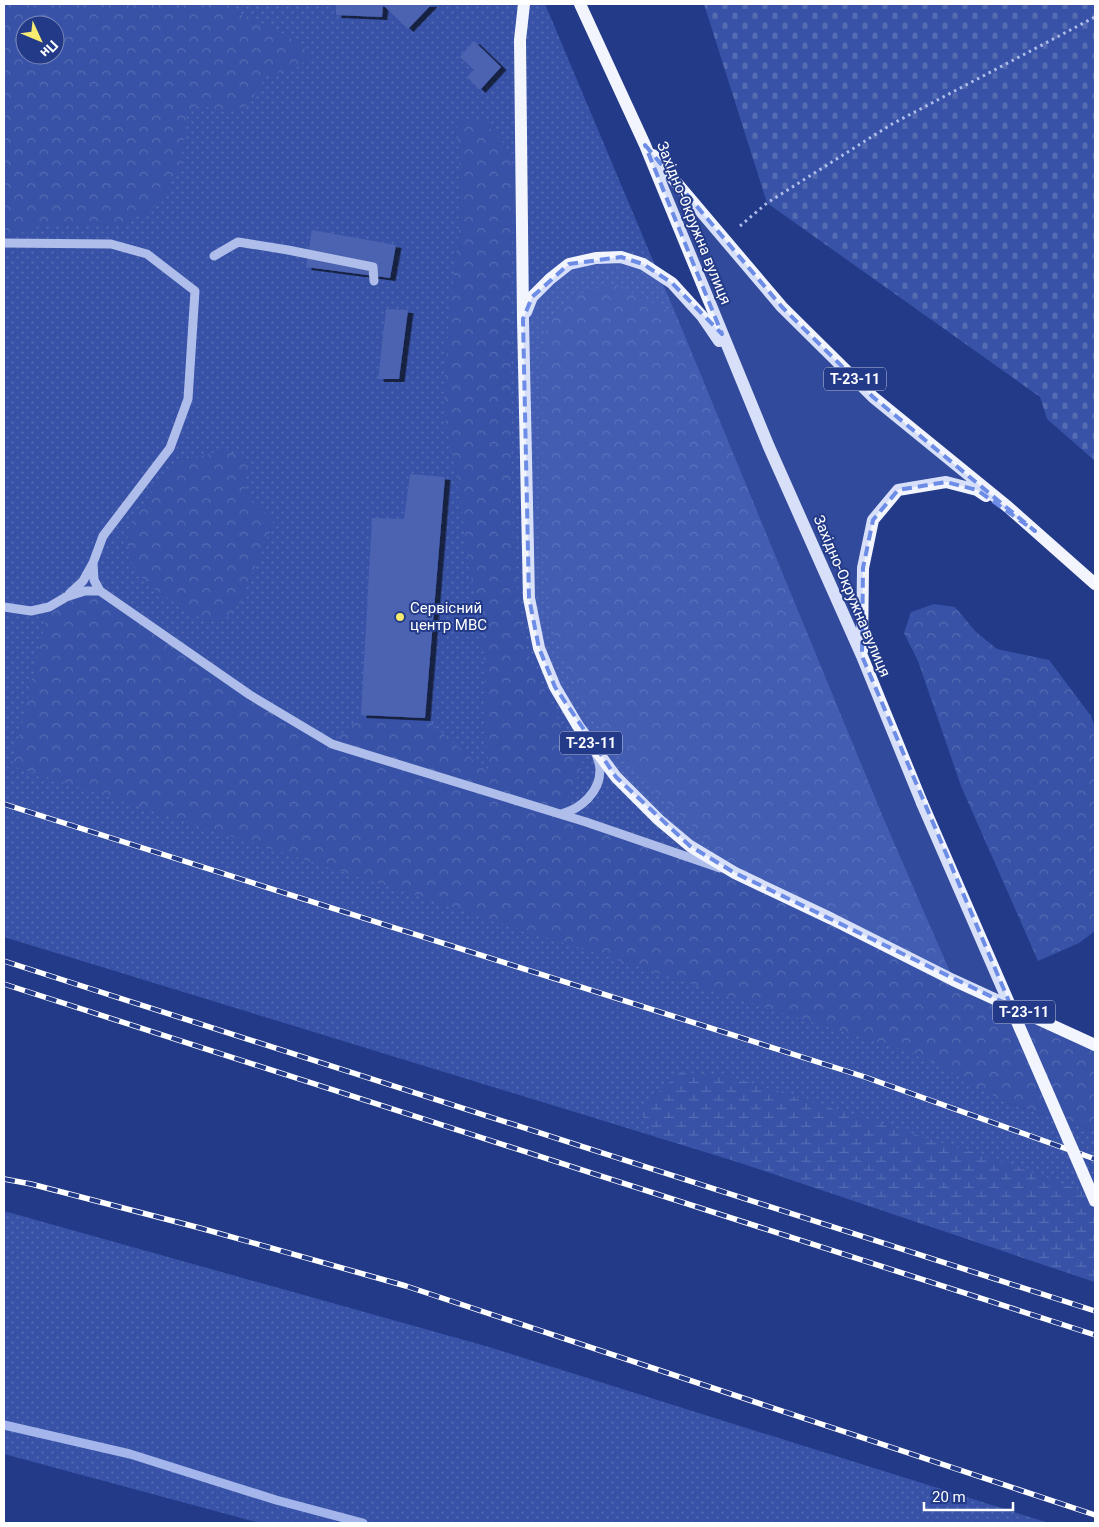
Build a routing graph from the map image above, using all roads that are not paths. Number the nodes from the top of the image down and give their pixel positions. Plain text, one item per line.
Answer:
1 (524, 4) edge
2 (580, 4) edge
3 (645, 145) junction
4 (4, 243) edge
5 (214, 256) dead end
6 (374, 282) dead end
7 (523, 319) junction
8 (735, 365) junction
9 (1035, 531) junction
10 (93, 563) junction
11 (1095, 584) edge
12 (100, 590) junction
13 (66, 597) junction
14 (4, 607) edge
15 (862, 656) junction
16 (595, 749) junction
17 (560, 814) junction
18 (734, 874) junction
19 (1095, 1045) edge
20 (1095, 1201) edge

1 - 7 main road, Т-23-11
2 - 3 main road, Західно-Окружна вулиця / Т-23-11
3 - 8 main road, Західно-Окружна вулиця
3 - 9 main road, Т-23-11
4 - 10 lane
5 - 6 lane
7 - 8 main road
7 - 16 main road, Т-23-11
8 - 15 main road, Західно-Окружна вулиця
9 - 11 main road, Т-23-11
9 - 15 main road
10 - 12 lane
10 - 13 lane
12 - 13 lane
12 - 17 lane
13 - 14 lane
15 - 20 main road, Західно-Окружна вулиця, bridge
16 - 17 lane
16 - 18 main road, Т-23-11
17 - 18 lane
18 - 19 main road, Т-23-11

